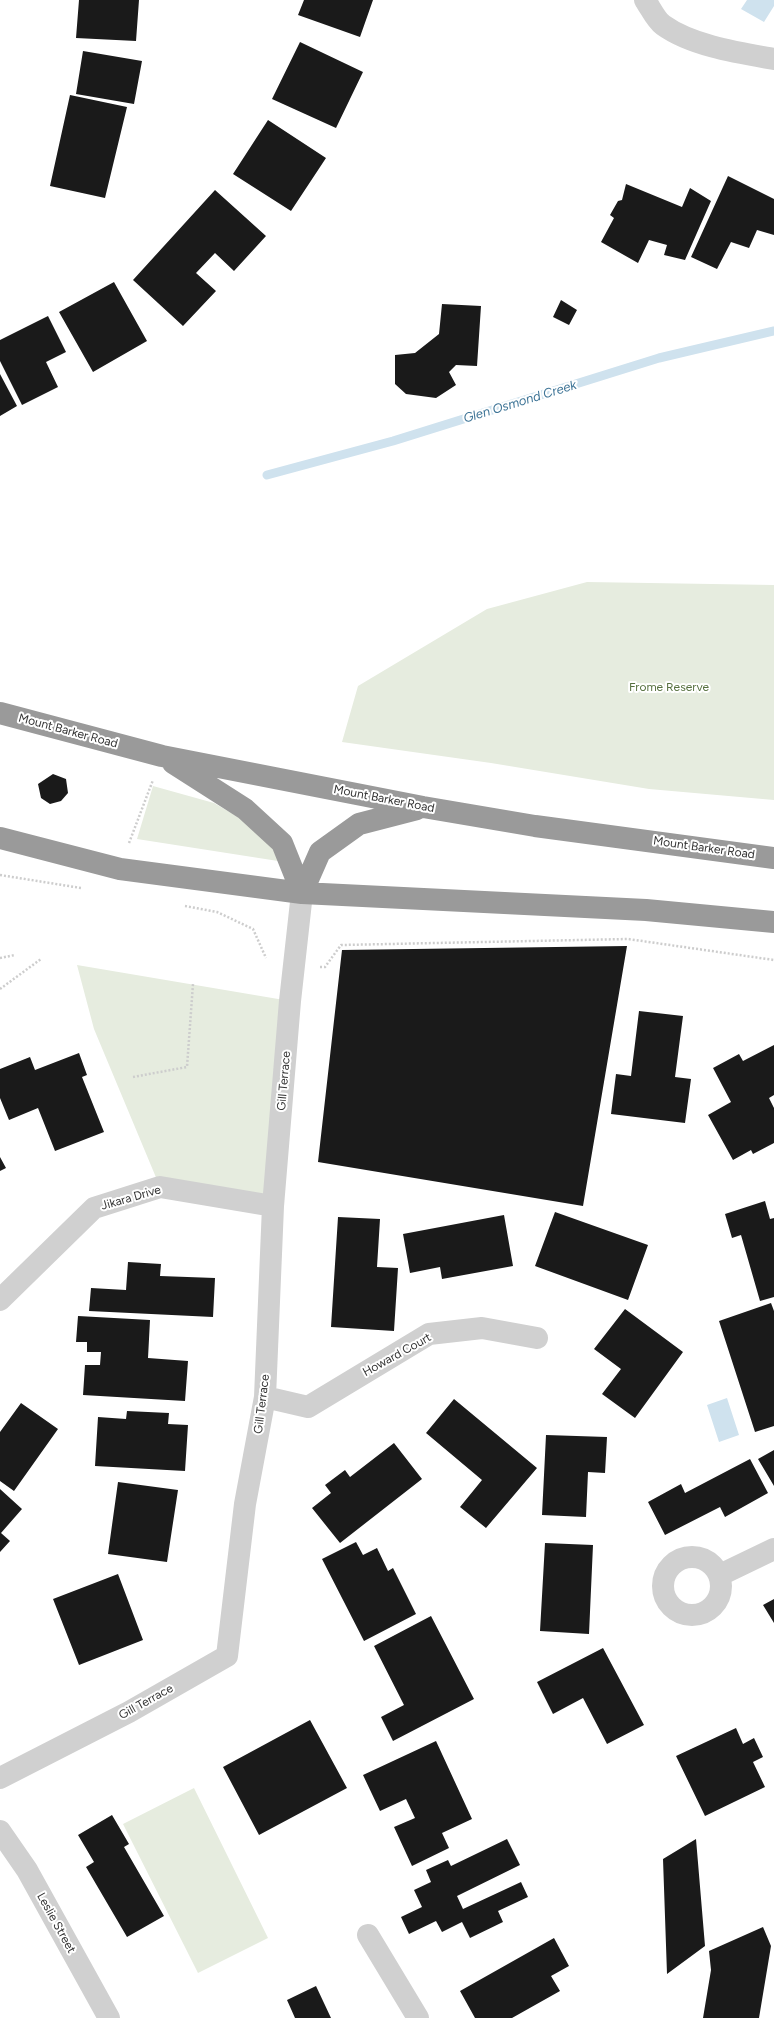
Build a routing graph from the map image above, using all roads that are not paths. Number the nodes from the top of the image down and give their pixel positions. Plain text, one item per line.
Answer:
1 (645, 0) edge
2 (774, 59) edge
3 (0, 713) edge
4 (162, 756) junction
5 (423, 807) junction
6 (6, 838) edge
7 (774, 858) edge
8 (302, 893) junction
9 (774, 922) edge
10 (273, 1206) junction
11 (0, 1300) edge
12 (537, 1338) dead end
13 (265, 1397) junction
14 (774, 1549) edge
15 (720, 1575) dead end
16 (0, 1778) edge
17 (0, 1831) edge
18 (368, 1935) dead end
19 (109, 2018) edge
20 (418, 2018) edge

1 - 2 street
3 - 4 highway, Mount Barker Road
4 - 5 highway, Mount Barker Road
4 - 8 highway
5 - 7 highway, Mount Barker Road
5 - 8 highway
6 - 8 highway
8 - 9 highway
8 - 10 street, Gill Terrace
10 - 11 street, Jikara Drive
10 - 13 street, Gill Terrace
12 - 13 street, Howard Court
13 - 16 street, Gill Terrace
14 - 15 street
17 - 19 street, Leslie Street
18 - 20 street

